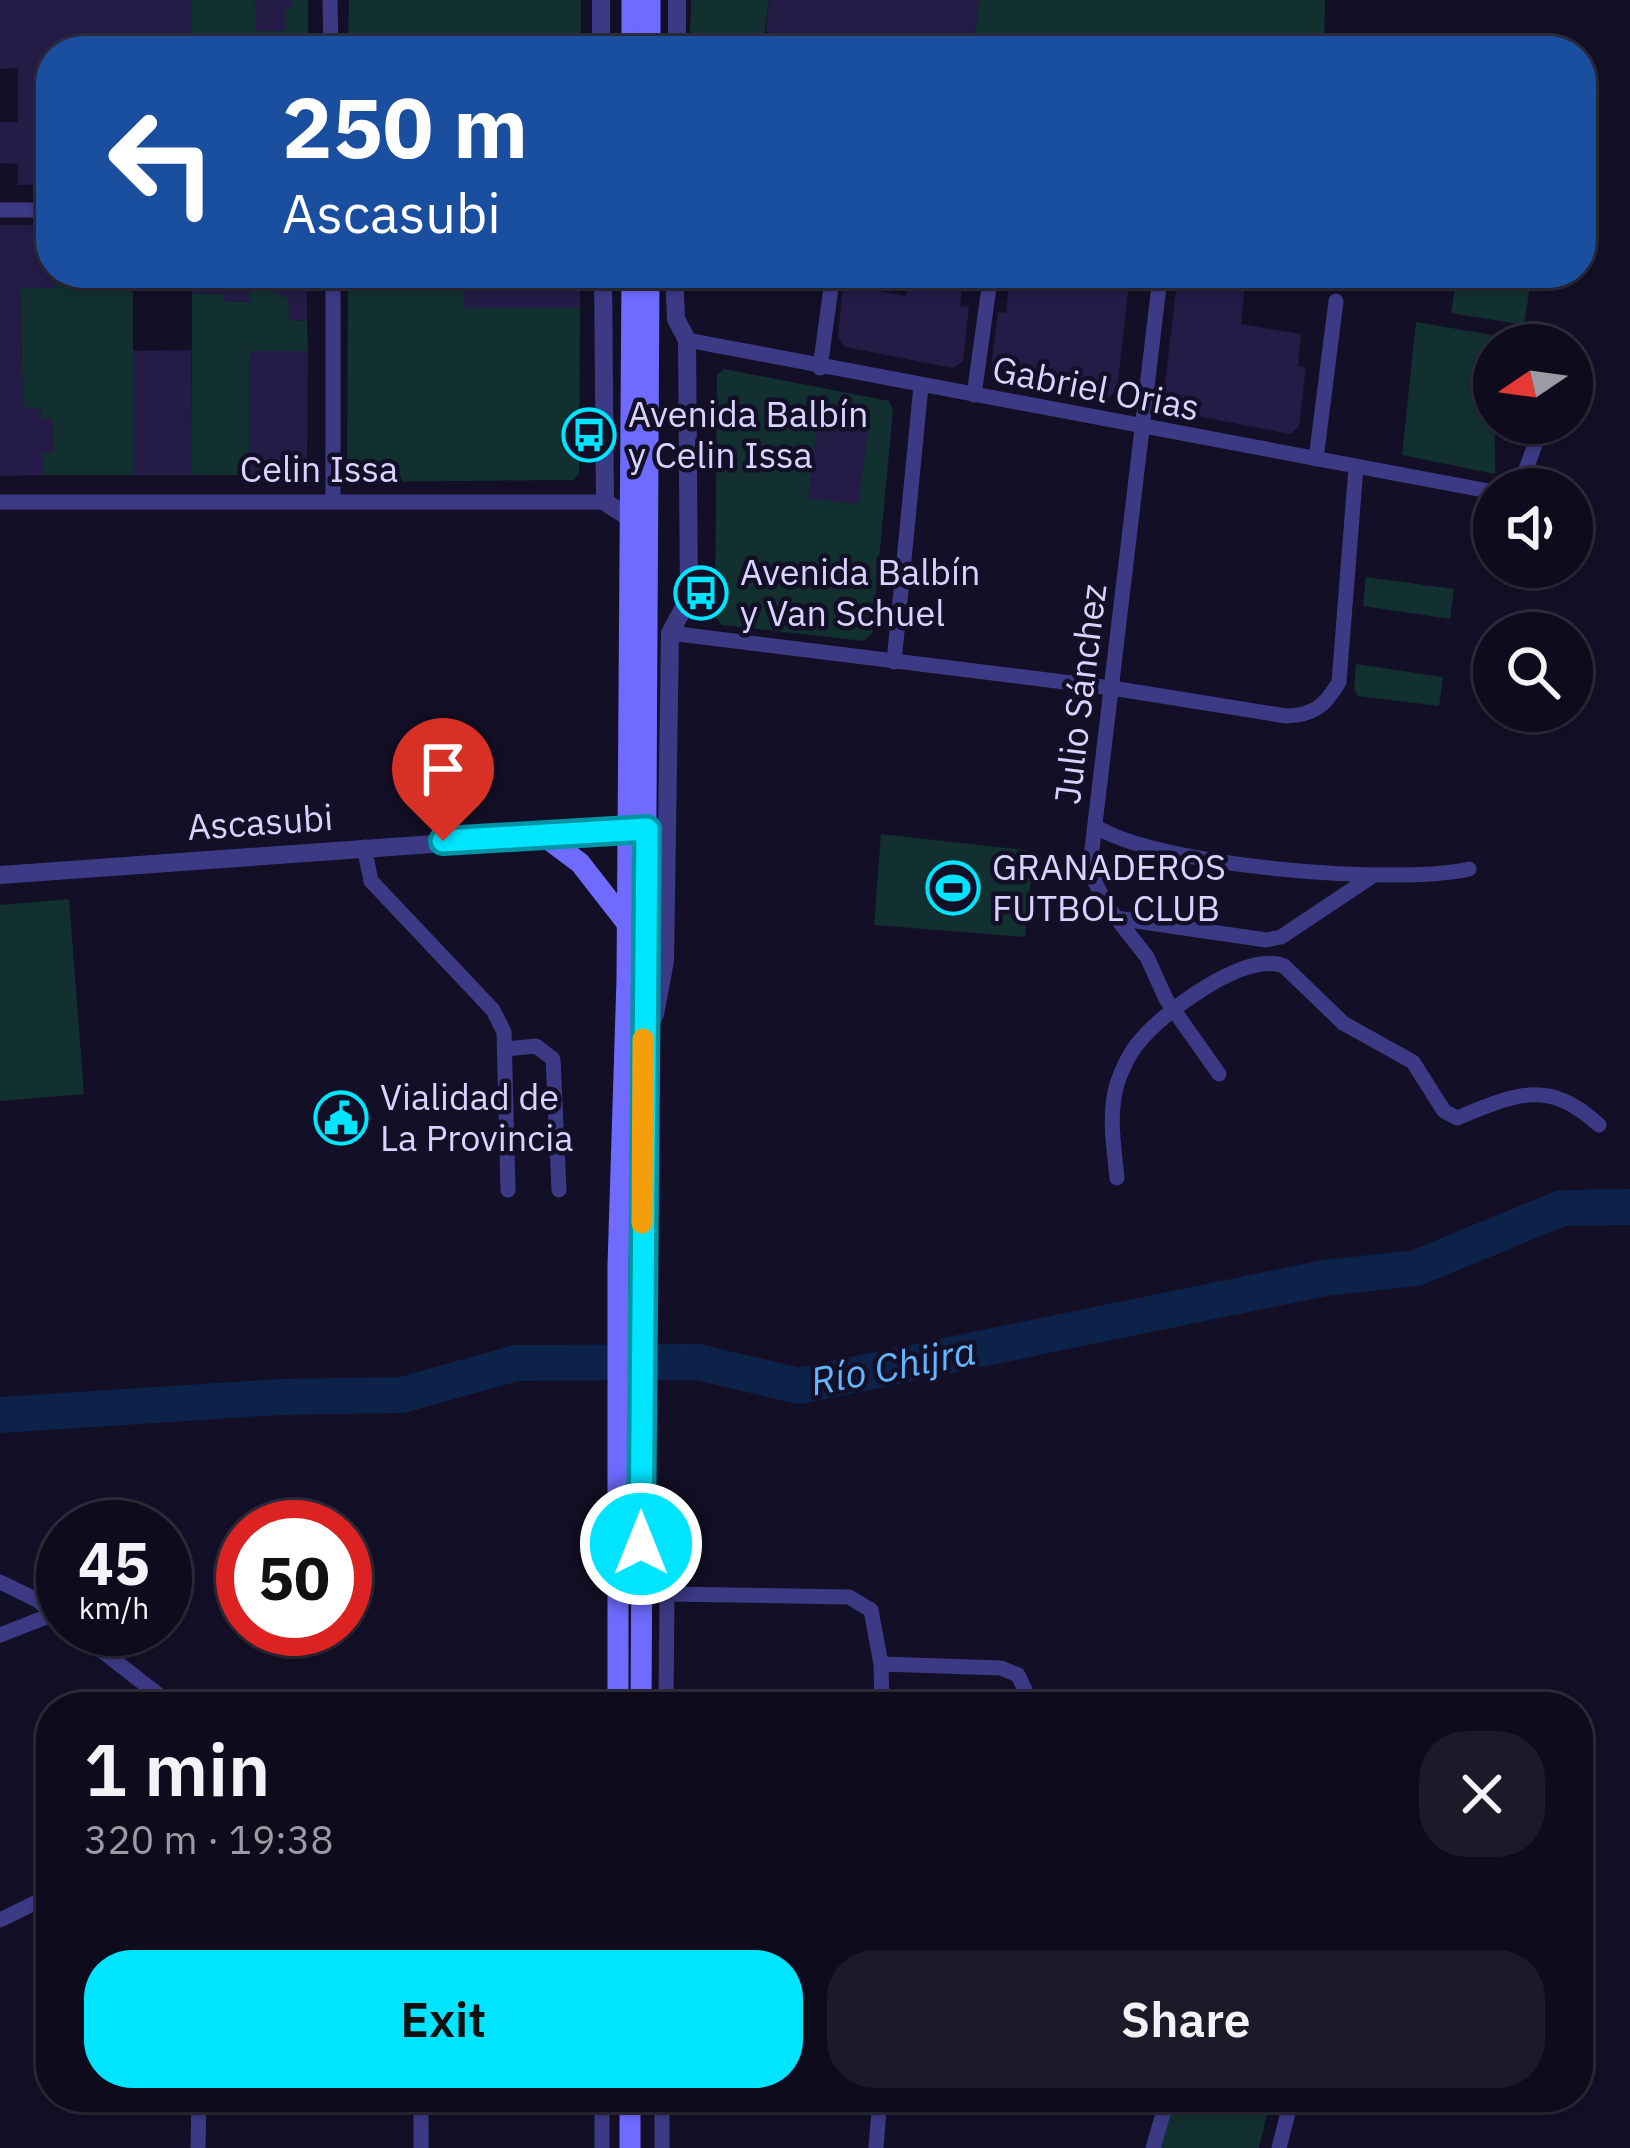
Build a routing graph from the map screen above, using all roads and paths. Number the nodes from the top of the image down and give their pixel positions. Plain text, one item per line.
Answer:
1 (330, 0) edge
2 (601, 0) edge
3 (632, 0) edge
4 (650, 0) edge
5 (676, 0) edge
6 (331, 36) edge
7 (601, 36) edge
8 (632, 36) edge
9 (650, 36) edge
10 (676, 36) edge
11 (0, 210) edge
12 (36, 210) edge
13 (333, 288) edge
14 (603, 288) edge
15 (632, 288) edge
16 (649, 288) edge
17 (675, 288) edge
18 (831, 288) edge
19 (989, 288) edge
20 (1159, 288) edge
21 (1336, 302) dead end
22 (687, 340) junction
23 (820, 368) junction
24 (921, 386) junction
25 (974, 395) junction
26 (1141, 429) junction
27 (1316, 460) junction
28 (1356, 467) junction
29 (1473, 488) edge
30 (0, 502) edge
31 (333, 502) junction
32 (605, 502) junction
33 (632, 520) junction
34 (670, 633) junction
35 (894, 662) junction
36 (1112, 688) junction
37 (1095, 826) junction
38 (648, 828) junction
39 (540, 832) junction
40 (364, 847) junction
41 (1469, 869) dead end
42 (0, 875) edge
43 (1371, 877) junction
44 (1116, 918) junction
45 (627, 923) junction
46 (1266, 940) junction
47 (1274, 962) junction
48 (1174, 1012) junction
49 (505, 1048) junction
50 (1219, 1074) dead end
51 (1599, 1125) dead end
52 (1117, 1178) dead end
53 (508, 1190) dead end
54 (559, 1190) dead end
55 (630, 1264) junction
56 (0, 1582) edge
57 (630, 1590) junction
58 (36, 1604) edge
59 (36, 1625) edge
60 (0, 1635) edge
61 (109, 1656) edge
62 (881, 1664) junction
63 (155, 1692) edge
64 (620, 1692) edge
65 (639, 1692) edge
66 (666, 1692) edge
67 (882, 1692) edge
68 (1026, 1692) edge
69 (36, 1902) edge
70 (0, 1920) edge
71 (199, 2112) edge
72 (422, 2112) edge
73 (602, 2112) edge
74 (630, 2112) edge
75 (662, 2112) edge
76 (879, 2112) edge
77 (1164, 2112) edge
78 (1288, 2112) edge
79 (198, 2148) edge
80 (421, 2148) edge
81 (602, 2148) edge
82 (630, 2148) edge
83 (662, 2148) edge
84 (876, 2148) edge
85 (1153, 2148) edge
86 (1279, 2148) edge

1 - 6 street
2 - 7 street
3 - 8 main road
4 - 9 main road
5 - 10 street
11 - 12 street
13 - 31 street
14 - 32 street
15 - 33 main road
16 - 38 main road
17 - 22 street
18 - 23 street
19 - 25 street
20 - 26 street, Julio Sánchez
21 - 27 street
22 - 23 street, Gabriel Orias
22 - 34 street
23 - 24 street, Gabriel Orias
24 - 25 street, Gabriel Orias
24 - 35 street
25 - 26 street, Gabriel Orias
26 - 27 street, Gabriel Orias
26 - 36 street, Julio Sánchez
27 - 28 street, Gabriel Orias
28 - 29 street, Gabriel Orias
28 - 36 street
30 - 31 street, Celin Issa
31 - 32 street, Celin Issa
32 - 33 street
33 - 38 main road
34 - 35 street
34 - 38 street
35 - 36 street
36 - 37 street, Julio Sánchez
37 - 43 street
37 - 44 street, Julio Sánchez
38 - 39 street, Ascasubi
38 - 45 main road
38 - 55 main road
39 - 40 street, Ascasubi
39 - 45 main road
40 - 42 street, Ascasubi
40 - 49 street
41 - 43 street
43 - 46 street
44 - 46 street
44 - 48 street, Julio Sánchez
45 - 55 main road
46 - 47 street
47 - 48 street
47 - 51 street
48 - 50 street, Julio Sánchez
48 - 52 street
49 - 53 street
49 - 54 street
55 - 57 main road
56 - 58 street
57 - 64 main road
57 - 65 main road
59 - 60 street
61 - 63 street
62 - 66 street
62 - 67 street
62 - 68 street
69 - 70 street
71 - 79 street
72 - 80 street
73 - 81 street
74 - 82 main road
75 - 83 street
76 - 84 street
77 - 85 street
78 - 86 street

